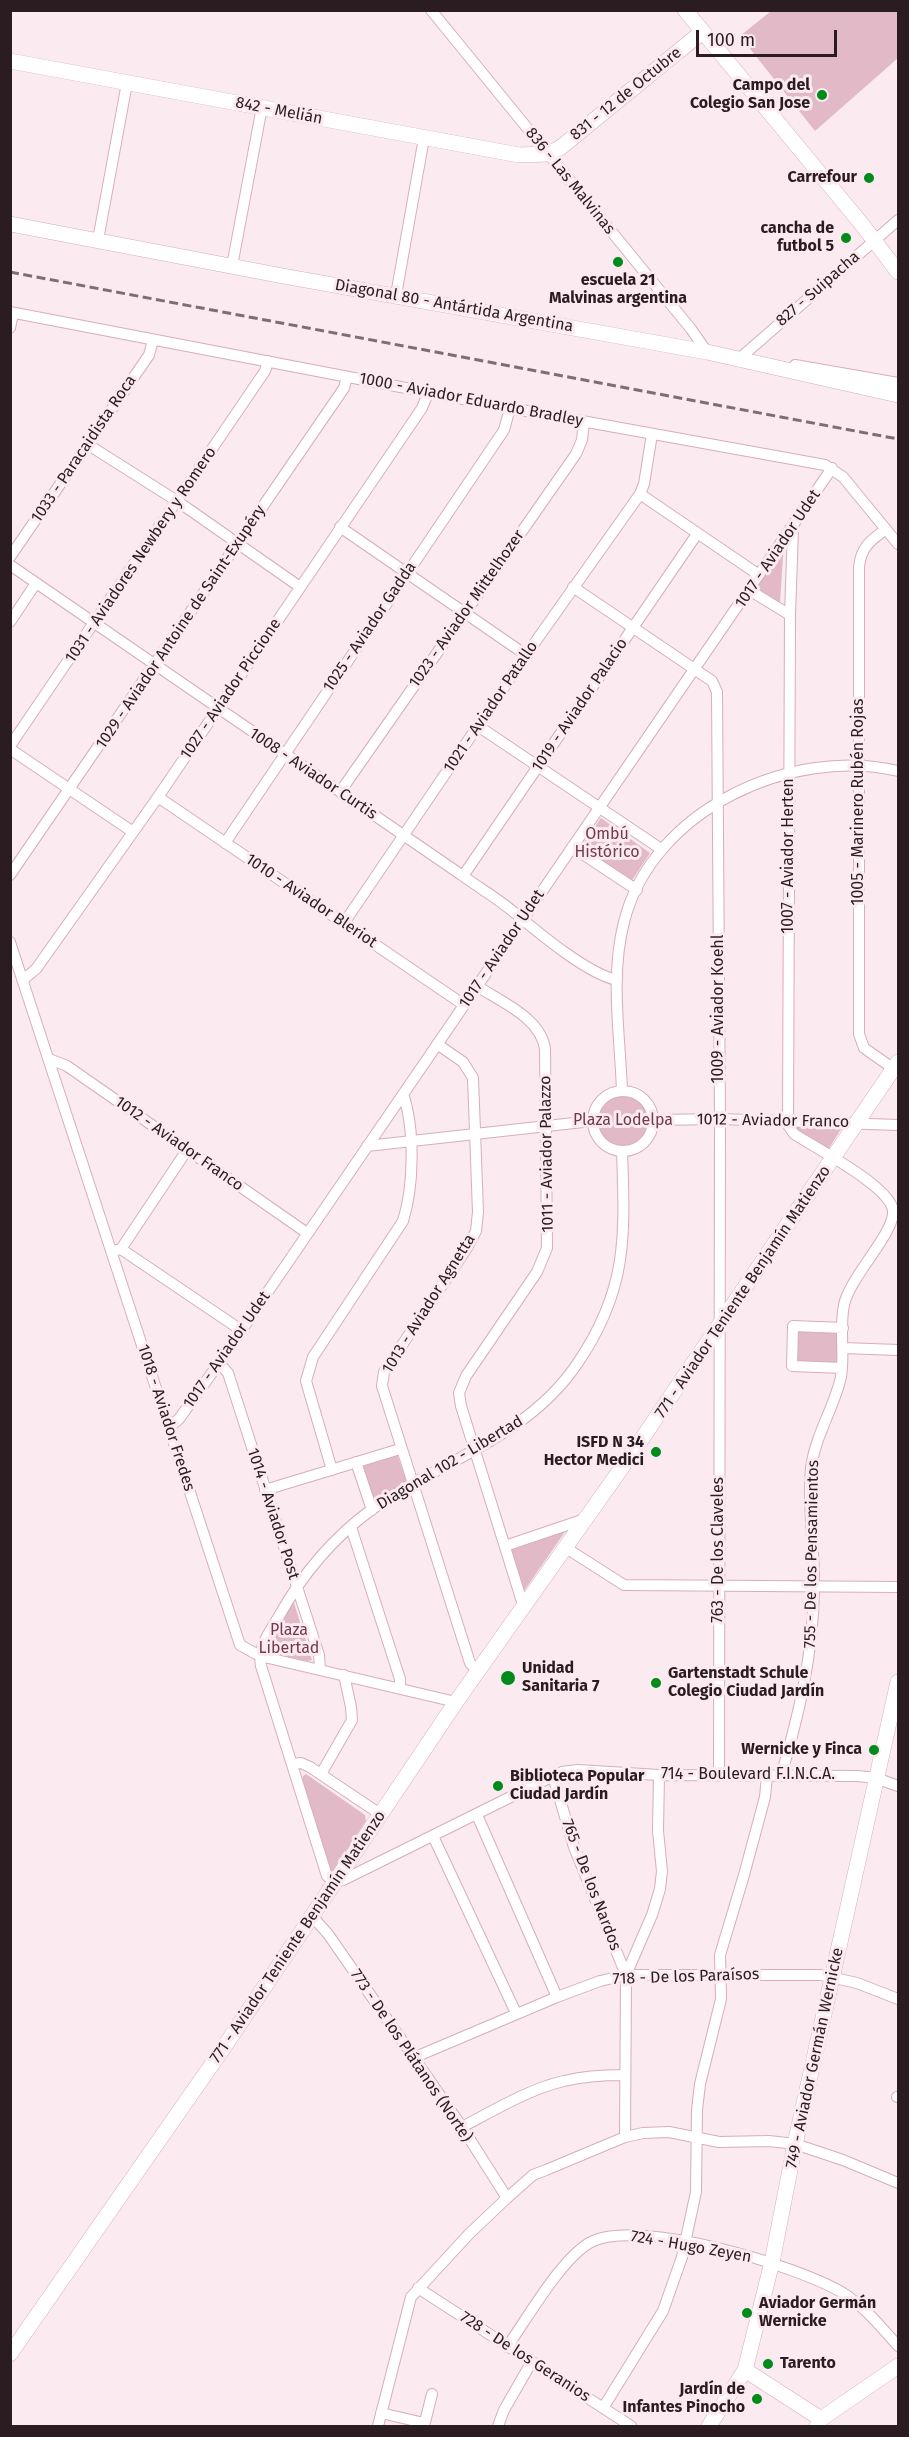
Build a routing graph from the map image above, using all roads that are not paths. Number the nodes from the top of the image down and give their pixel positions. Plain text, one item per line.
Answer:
1 (431, 10) edge
2 (685, 10) edge
3 (702, 32) junction
4 (10, 62) edge
5 (127, 83) junction
6 (262, 107) junction
7 (424, 138) junction
8 (548, 154) junction
9 (898, 220) edge
10 (10, 224) edge
11 (98, 240) junction
12 (874, 240) junction
13 (232, 266) junction
14 (898, 272) edge
15 (396, 295) junction
16 (12, 313) edge
17 (10, 328) edge
18 (153, 340) junction
19 (707, 352) junction
20 (268, 361) junction
21 (746, 361) junction
22 (347, 377) junction
23 (898, 383) edge
24 (428, 393) junction
25 (898, 395) edge
26 (510, 408) junction
27 (584, 422) junction
28 (652, 434) junction
29 (87, 444) junction
30 (832, 468) junction
31 (640, 494) junction
32 (177, 501) junction
33 (340, 527) junction
34 (793, 529) junction
35 (886, 529) junction
36 (697, 534) junction
37 (238, 544) junction
38 (898, 544) edge
39 (10, 557) edge
40 (10, 565) edge
41 (408, 572) junction
42 (759, 575) junction
43 (36, 583) junction
44 (300, 587) junction
45 (573, 587) junction
46 (749, 590) junction
47 (465, 612) junction
48 (790, 615) junction
49 (10, 622) edge
50 (94, 623) junction
51 (634, 626) junction
52 (526, 655) junction
53 (155, 665) junction
54 (696, 669) junction
55 (217, 708) junction
56 (478, 726) junction
57 (10, 747) edge
58 (284, 753) junction
59 (538, 767) junction
60 (860, 767) junction
61 (898, 771) edge
62 (790, 774) junction
63 (70, 790) junction
64 (340, 792) junction
65 (158, 797) junction
66 (718, 802) junction
67 (599, 807) junction
68 (133, 832) junction
69 (403, 835) junction
70 (225, 843) junction
71 (572, 847) junction
72 (661, 849) junction
73 (10, 875) edge
74 (463, 876) junction
75 (637, 890) junction
76 (522, 920) junction
77 (344, 923) junction
78 (10, 942) edge
79 (24, 979) junction
80 (617, 980) junction
81 (477, 986) junction
82 (464, 1005) junction
83 (437, 1044) junction
84 (49, 1059) junction
85 (896, 1066) edge
86 (622, 1091) junction
87 (403, 1094) junction
88 (720, 1119) junction
89 (653, 1120) junction
90 (592, 1121) junction
91 (788, 1121) junction
92 (858, 1124) junction
93 (547, 1125) junction
94 (898, 1125) edge
95 (477, 1134) junction
96 (410, 1142) junction
97 (367, 1146) junction
98 (187, 1150) junction
99 (622, 1151) junction
100 (834, 1159) junction
101 (307, 1233) junction
102 (117, 1250) junction
103 (720, 1325) junction
104 (843, 1328) junction
105 (241, 1330) junction
106 (843, 1348) junction
107 (898, 1350) edge
108 (219, 1363) junction
109 (842, 1368) junction
110 (169, 1427) junction
111 (400, 1449) junction
112 (474, 1452) junction
113 (356, 1462) junction
114 (332, 1470) junction
115 (412, 1486) junction
116 (266, 1490) junction
117 (372, 1510) junction
118 (585, 1520) junction
119 (351, 1527) junction
120 (505, 1546) junction
121 (566, 1548) junction
122 (296, 1586) junction
123 (720, 1586) junction
124 (814, 1587) junction
125 (898, 1587) edge
126 (524, 1608) junction
127 (260, 1656) junction
128 (320, 1670) junction
129 (478, 1672) junction
130 (344, 1676) junction
131 (898, 1682) edge
132 (400, 1688) junction
133 (456, 1702) junction
134 (292, 1764) junction
135 (321, 1774) junction
136 (659, 1775) junction
137 (553, 1776) junction
138 (719, 1776) junction
139 (767, 1776) junction
140 (780, 1776) junction
141 (876, 1778) junction
142 (898, 1786) edge
143 (380, 1814) junction
144 (477, 1815) junction
145 (433, 1836) junction
146 (334, 1882) junction
147 (312, 1916) junction
148 (626, 1975) junction
149 (721, 1976) junction
150 (832, 1977) junction
151 (557, 1997) junction
152 (898, 1999) edge
153 (516, 2013) junction
154 (413, 2058) junction
155 (624, 2075) junction
156 (462, 2127) junction
157 (625, 2137) junction
158 (697, 2138) junction
159 (795, 2144) junction
160 (898, 2183) edge
161 (507, 2198) junction
162 (686, 2242) junction
163 (772, 2262) junction
164 (418, 2288) junction
165 (507, 2346) junction
166 (898, 2346) edge
167 (10, 2354) edge
168 (531, 2362) junction
169 (898, 2366) edge
170 (745, 2370) junction
171 (432, 2394) dead end
172 (603, 2408) junction
173 (381, 2413) junction
174 (819, 2423) edge
175 (424, 2425) edge
176 (378, 2427) edge
177 (498, 2427) edge
178 (631, 2427) edge
179 (709, 2427) edge

1 - 8 street, 836 - Las Malvinas
2 - 3 street
3 - 8 street, 831 - 12 de Octubre
3 - 12 street
4 - 5 street, 842 - Melián
5 - 6 street, 842 - Melián
5 - 11 street
6 - 7 street, 842 - Melián
6 - 13 street
7 - 8 street, 842 - Melián
7 - 15 street
8 - 19 street, 836 - Las Malvinas
9 - 12 street, 827 - Suipacha
10 - 11 street, Diagonal 80 - Antártida Argentina
11 - 13 street, Diagonal 80 - Antártida Argentina
12 - 14 street
12 - 21 street, 827 - Suipacha
13 - 15 street, Diagonal 80 - Antártida Argentina
15 - 19 street, Diagonal 80 - Antártida Argentina
16 - 17 street
16 - 18 street, 1000 - Aviador Eduardo Bradley
18 - 20 street, 1000 - Aviador Eduardo Bradley
18 - 29 street, 1033 - Paracaidista Roca
19 - 21 street, Diagonal 80 - Antártida Argentina
20 - 22 street, 1000 - Aviador Eduardo Bradley
20 - 32 street, 1031 - Aviadores Newbery y Romero
21 - 23 street, Diagonal 80 - Antártida Argentina
21 - 25 street
22 - 24 street, 1000 - Aviador Eduardo Bradley
22 - 37 street, 1029 - Aviador Antoine de Saint-Exupéry
24 - 26 street, 1000 - Aviador Eduardo Bradley
24 - 33 street, 1027 - Aviador Piccione
26 - 27 street, 1000 - Aviador Eduardo Bradley
26 - 41 street, 1025 - Aviador Gadda
27 - 28 street, 1000 - Aviador Eduardo Bradley
27 - 47 street, 1023 - Aviador Mittelhozer
28 - 30 street, 1000 - Aviador Eduardo Bradley
28 - 31 street
29 - 32 street
29 - 39 street, 1033 - Paracaidista Roca
30 - 34 street, 1017 - Aviador Udet
30 - 35 street
31 - 36 street
31 - 45 street, 1021 - Aviador Patallo
32 - 37 street
32 - 50 street, 1031 - Aviadores Newbery y Romero
33 - 41 street
33 - 44 street, 1027 - Aviador Piccione
34 - 42 street, 1017 - Aviador Udet
34 - 48 street, 1007 - Aviador Herten
35 - 38 street
35 - 60 street, 1005 - Marinero Rubén Rojas
36 - 42 street
36 - 51 street, 1019 - Aviador Palacio
37 - 44 street
37 - 53 street, 1029 - Aviador Antoine de Saint-Exupéry
40 - 43 street, 1008 - Aviador Curtis
41 - 47 street
41 - 58 street, 1025 - Aviador Gadda
42 - 46 street, 1017 - Aviador Udet
43 - 49 street
43 - 50 street, 1008 - Aviador Curtis
44 - 55 street, 1027 - Aviador Piccione
45 - 51 street
45 - 52 street, 1021 - Aviador Patallo
46 - 48 street
46 - 54 street, 1017 - Aviador Udet
47 - 52 street
47 - 64 street, 1023 - Aviador Mittelhozer
48 - 62 street, 1007 - Aviador Herten
50 - 53 street, 1008 - Aviador Curtis
50 - 57 street, 1031 - Aviadores Newbery y Romero
51 - 54 street
51 - 59 street, 1019 - Aviador Palacio
52 - 56 street, 1021 - Aviador Patallo
53 - 55 street, 1008 - Aviador Curtis
53 - 63 street, 1029 - Aviador Antoine de Saint-Exupéry
54 - 66 street, 1009 - Aviador Koehl
54 - 67 street, 1017 - Aviador Udet
55 - 58 street, 1008 - Aviador Curtis
55 - 65 street, 1027 - Aviador Piccione
56 - 59 street
56 - 69 street, 1021 - Aviador Patallo
57 - 63 street
58 - 64 street, 1008 - Aviador Curtis
58 - 70 street, 1025 - Aviador Gadda
59 - 67 street
59 - 74 street, 1019 - Aviador Palacio
60 - 61 street
60 - 62 street
60 - 85 street, 1005 - Marinero Rubén Rojas
62 - 66 street
62 - 91 street, 1007 - Aviador Herten
63 - 68 street
63 - 73 street, 1029 - Aviador Antoine de Saint-Exupéry
64 - 69 street, 1008 - Aviador Curtis
65 - 68 street, 1027 - Aviador Piccione
65 - 70 street, 1010 - Aviador Bleriot
66 - 72 street
66 - 88 street, 1009 - Aviador Koehl
67 - 71 street, 1017 - Aviador Udet
67 - 72 street
68 - 79 street, 1027 - Aviador Piccione
69 - 74 street, 1008 - Aviador Curtis
69 - 77 street, 1021 - Aviador Patallo
70 - 77 street, 1010 - Aviador Bleriot
71 - 75 street
71 - 76 street, 1017 - Aviador Udet
72 - 75 street
74 - 76 street, 1008 - Aviador Curtis
75 - 80 street
76 - 80 street, 1008 - Aviador Curtis
76 - 81 street, 1017 - Aviador Udet
77 - 82 street, 1010 - Aviador Bleriot
78 - 79 street, 1018 - Aviador Fredes
79 - 84 street, 1018 - Aviador Fredes
80 - 86 street
81 - 82 street, 1017 - Aviador Udet
81 - 93 street, 1011 - Aviador Palazzo
82 - 83 street, 1017 - Aviador Udet
83 - 87 street, 1017 - Aviador Udet
83 - 95 street, 1013 - Aviador Agnetta
84 - 98 street, 1012 - Aviador Franco
84 - 102 street, 1018 - Aviador Fredes
85 - 92 street, 771 - Aviador Teniente Benjamín Matienzo
86 - 89 street
86 - 90 street
87 - 96 street
87 - 97 street, 1017 - Aviador Udet
88 - 89 street, 1012 - Aviador Franco
88 - 91 street, 1012 - Aviador Franco
88 - 103 street, 1009 - Aviador Koehl
89 - 99 street
90 - 93 street
90 - 99 street
91 - 92 street, 1012 - Aviador Franco
91 - 100 street
92 - 94 street, 1012 - Aviador Franco
92 - 100 street, 771 - Aviador Teniente Benjamín Matienzo
93 - 95 street
93 - 112 street, 1011 - Aviador Palazzo
95 - 96 street
95 - 111 street, 1013 - Aviador Agnetta
96 - 97 street
96 - 114 street
97 - 101 street, 1017 - Aviador Udet
98 - 101 street, 1012 - Aviador Franco
98 - 102 street
99 - 112 street, Diagonal 102 - Libertad
100 - 103 street, 771 - Aviador Teniente Benjamín Matienzo
100 - 104 street, 755 - De los Pensamientos
101 - 105 street, 1017 - Aviador Udet
102 - 105 street
102 - 110 street, 1018 - Aviador Fredes
103 - 118 street, 771 - Aviador Teniente Benjamín Matienzo
103 - 123 street, 763 - De los Claveles
104 - 106 street, 755 - De los Pensamientos
104 - 109 street
105 - 108 street, 1017 - Aviador Udet
106 - 107 street
106 - 109 street, 755 - De los Pensamientos
108 - 110 street, 1017 - Aviador Udet
108 - 116 street, 1014 - Aviador Post
109 - 124 street, 755 - De los Pensamientos
110 - 127 street, 1018 - Aviador Fredes
111 - 113 street
111 - 115 street, 1013 - Aviador Agnetta
112 - 115 street, Diagonal 102 - Libertad
112 - 120 street, 1011 - Aviador Palazzo
113 - 114 street
113 - 117 street
114 - 116 street
115 - 117 street, Diagonal 102 - Libertad
115 - 129 street, 1013 - Aviador Agnetta
116 - 122 street, 1014 - Aviador Post
117 - 119 street, Diagonal 102 - Libertad
118 - 120 street
118 - 121 street, 771 - Aviador Teniente Benjamín Matienzo
119 - 122 street, Diagonal 102 - Libertad
119 - 132 street
120 - 126 street, 1011 - Aviador Palazzo
121 - 123 street
121 - 126 street, 771 - Aviador Teniente Benjamín Matienzo
122 - 127 street, Diagonal 102 - Libertad
122 - 128 street, 1014 - Aviador Post
123 - 124 street
123 - 138 street, 763 - De los Claveles
124 - 125 street
124 - 140 street, 755 - De los Pensamientos
126 - 129 street, 771 - Aviador Teniente Benjamín Matienzo
127 - 128 street
127 - 134 street
128 - 130 street
129 - 133 street, 771 - Aviador Teniente Benjamín Matienzo
130 - 132 street
130 - 135 street
131 - 141 street, 749 - Aviador Germán Wernicke
132 - 133 street
133 - 143 street, 771 - Aviador Teniente Benjamín Matienzo
134 - 135 street
134 - 146 street
135 - 143 street
136 - 137 street, 714 - Boulevard F.I.N.C.A.
136 - 138 street, 714 - Boulevard F.I.N.C.A.
136 - 148 street
137 - 144 street, 714 - Boulevard F.I.N.C.A.
137 - 148 street, 765 - De los Nardos
138 - 139 street, 714 - Boulevard F.I.N.C.A.
139 - 140 street, 714 - Boulevard F.I.N.C.A.
139 - 149 street
140 - 141 street, 714 - Boulevard F.I.N.C.A.
141 - 142 street, 714 - Boulevard F.I.N.C.A.
141 - 150 street, 749 - Aviador Germán Wernicke
143 - 146 street, 771 - Aviador Teniente Benjamín Matienzo
144 - 145 street, 714 - Boulevard F.I.N.C.A.
144 - 151 street
145 - 146 street, 714 - Boulevard F.I.N.C.A.
145 - 153 street
146 - 147 street, 771 - Aviador Teniente Benjamín Matienzo
147 - 154 street, 773 - De los Plátanos (Norte)
147 - 167 street, 771 - Aviador Teniente Benjamín Matienzo
148 - 149 street, 718 - De los Paraísos
148 - 151 street, 718 - De los Paraísos
148 - 155 street, 765 - De los Nardos
149 - 150 street, 718 - De los Paraísos
149 - 158 street
150 - 152 street, 718 - De los Paraísos
150 - 159 street, 749 - Aviador Germán Wernicke
151 - 153 street, 718 - De los Paraísos
153 - 154 street, 718 - De los Paraísos
154 - 156 street, 773 - De los Plátanos (Norte)
155 - 156 street
155 - 157 street, 765 - De los Nardos
156 - 161 street, 773 - De los Plátanos (Norte)
157 - 158 street
157 - 161 street
158 - 159 street
158 - 162 street
159 - 160 street
159 - 163 street, 749 - Aviador Germán Wernicke
161 - 164 street
162 - 163 street, 724 - Hugo Zeyen
162 - 165 street, 724 - Hugo Zeyen
162 - 172 street
163 - 166 street, 724 - Hugo Zeyen
163 - 170 street, 749 - Aviador Germán Wernicke
164 - 165 street, 728 - De los Geranios
164 - 173 street
165 - 168 street, 728 - De los Geranios
168 - 172 street, 728 - De los Geranios
168 - 177 street
169 - 174 street
170 - 174 street
170 - 179 street, 749 - Aviador Germán Wernicke
171 - 175 street
172 - 178 street, 728 - De los Geranios
173 - 175 street
173 - 176 street

